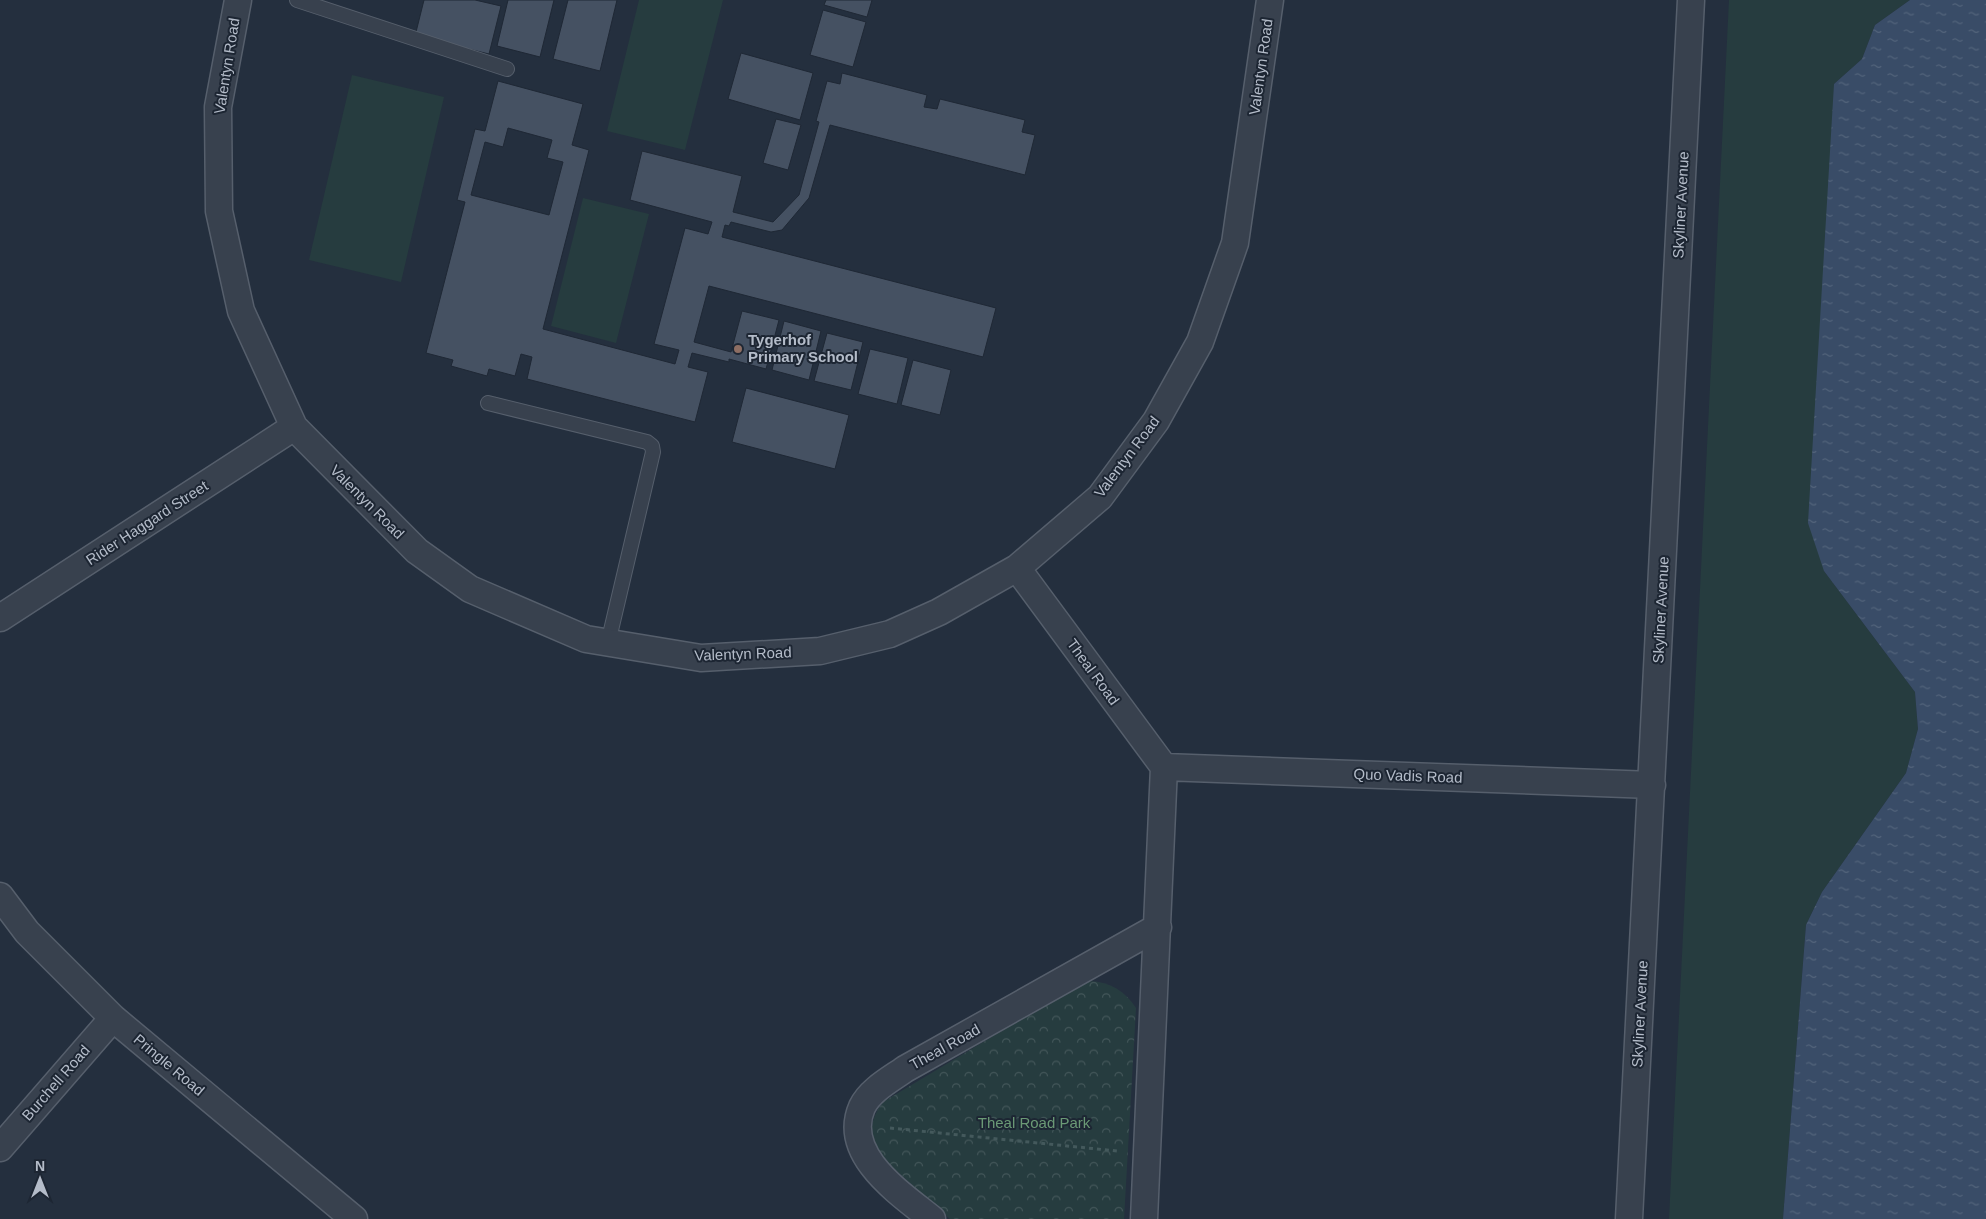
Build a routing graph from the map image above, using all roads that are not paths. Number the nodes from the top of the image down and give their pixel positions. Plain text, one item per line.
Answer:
1 (238, 0) edge
2 (297, 0) edge
3 (1270, 0) edge
4 (1691, 0) edge
5 (507, 69) dead end
6 (488, 403) dead end
7 (294, 427) junction
8 (1017, 568) junction
9 (0, 618) edge
10 (608, 643) junction
11 (1164, 768) junction
12 (1652, 785) junction
13 (0, 896) edge
14 (1158, 927) junction
15 (113, 1018) junction
16 (0, 1148) edge
17 (354, 1219) edge
18 (932, 1219) edge
19 (1144, 1219) edge
20 (1629, 1219) edge

1 - 7 street, Valentyn Road
2 - 5 lane
3 - 8 street, Valentyn Road
4 - 12 street, Skyliner Avenue
6 - 10 lane
7 - 9 street, Rider Haggard Street
7 - 10 street, Valentyn Road
8 - 10 street, Valentyn Road
8 - 11 street, Theal Road
11 - 12 street, Quo Vadis Road
11 - 14 street
12 - 20 street, Skyliner Avenue
13 - 15 street, Pringle Road
14 - 18 street, Theal Road
14 - 19 street
15 - 16 street, Burchell Road
15 - 17 street, Pringle Road

